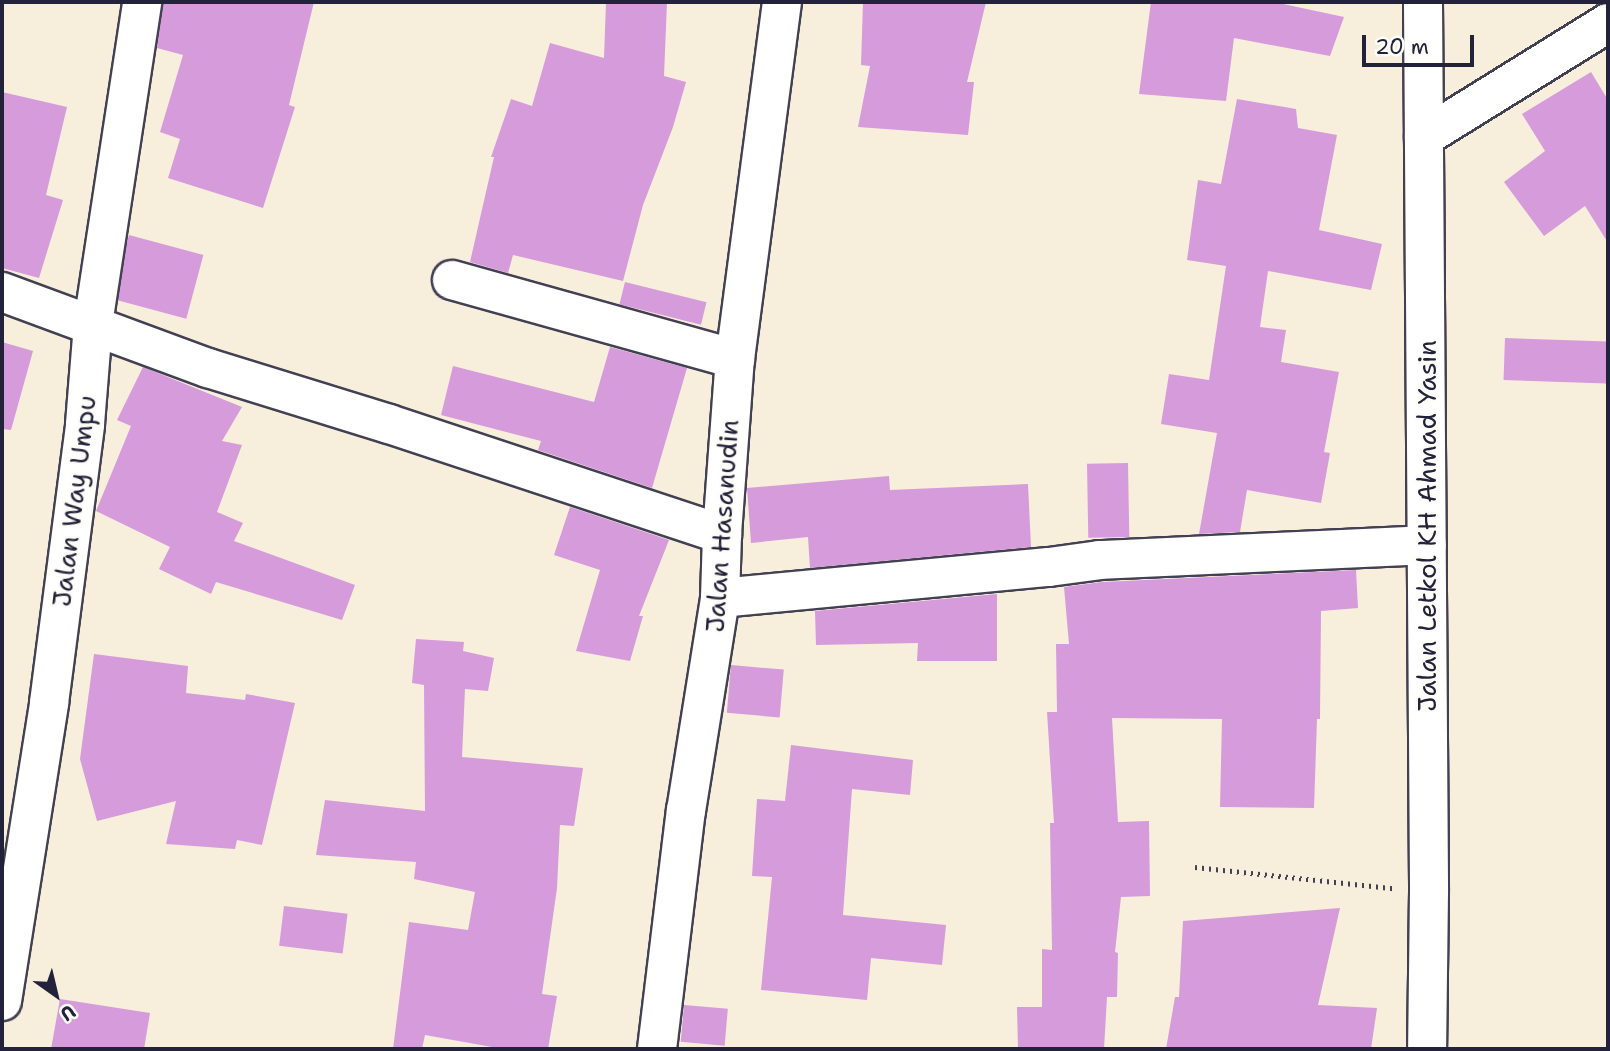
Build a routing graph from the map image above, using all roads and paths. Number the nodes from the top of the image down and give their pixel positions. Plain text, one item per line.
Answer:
1 (142, 2) edge
2 (782, 2) edge
3 (1423, 2) edge
4 (1602, 39) edge
5 (1424, 137) junction
6 (452, 280) dead end
7 (2, 292) edge
8 (93, 324) junction
9 (735, 359) junction
10 (722, 534) junction
11 (1427, 545) junction
12 (720, 598) junction
13 (1195, 867) dead end
14 (1429, 892) junction
15 (2, 1001) edge
16 (657, 1049) edge
17 (1427, 1049) edge

1 - 8 street, Jalan Way Umpu
2 - 9 street, Jalan Hasanudin
3 - 5 street, Jalan Letkol KH Ahmad Yasin
4 - 5 street
5 - 11 street, Jalan Letkol KH Ahmad Yasin
6 - 9 street
7 - 8 street
8 - 10 street
8 - 15 street, Jalan Way Umpu
9 - 10 street, Jalan Hasanudin
10 - 12 street, Jalan Hasanudin
11 - 12 street
11 - 14 street, Jalan Letkol KH Ahmad Yasin
12 - 16 street, Jalan Hasanudin
13 - 14 path
14 - 17 street, Jalan Letkol KH Ahmad Yasin

